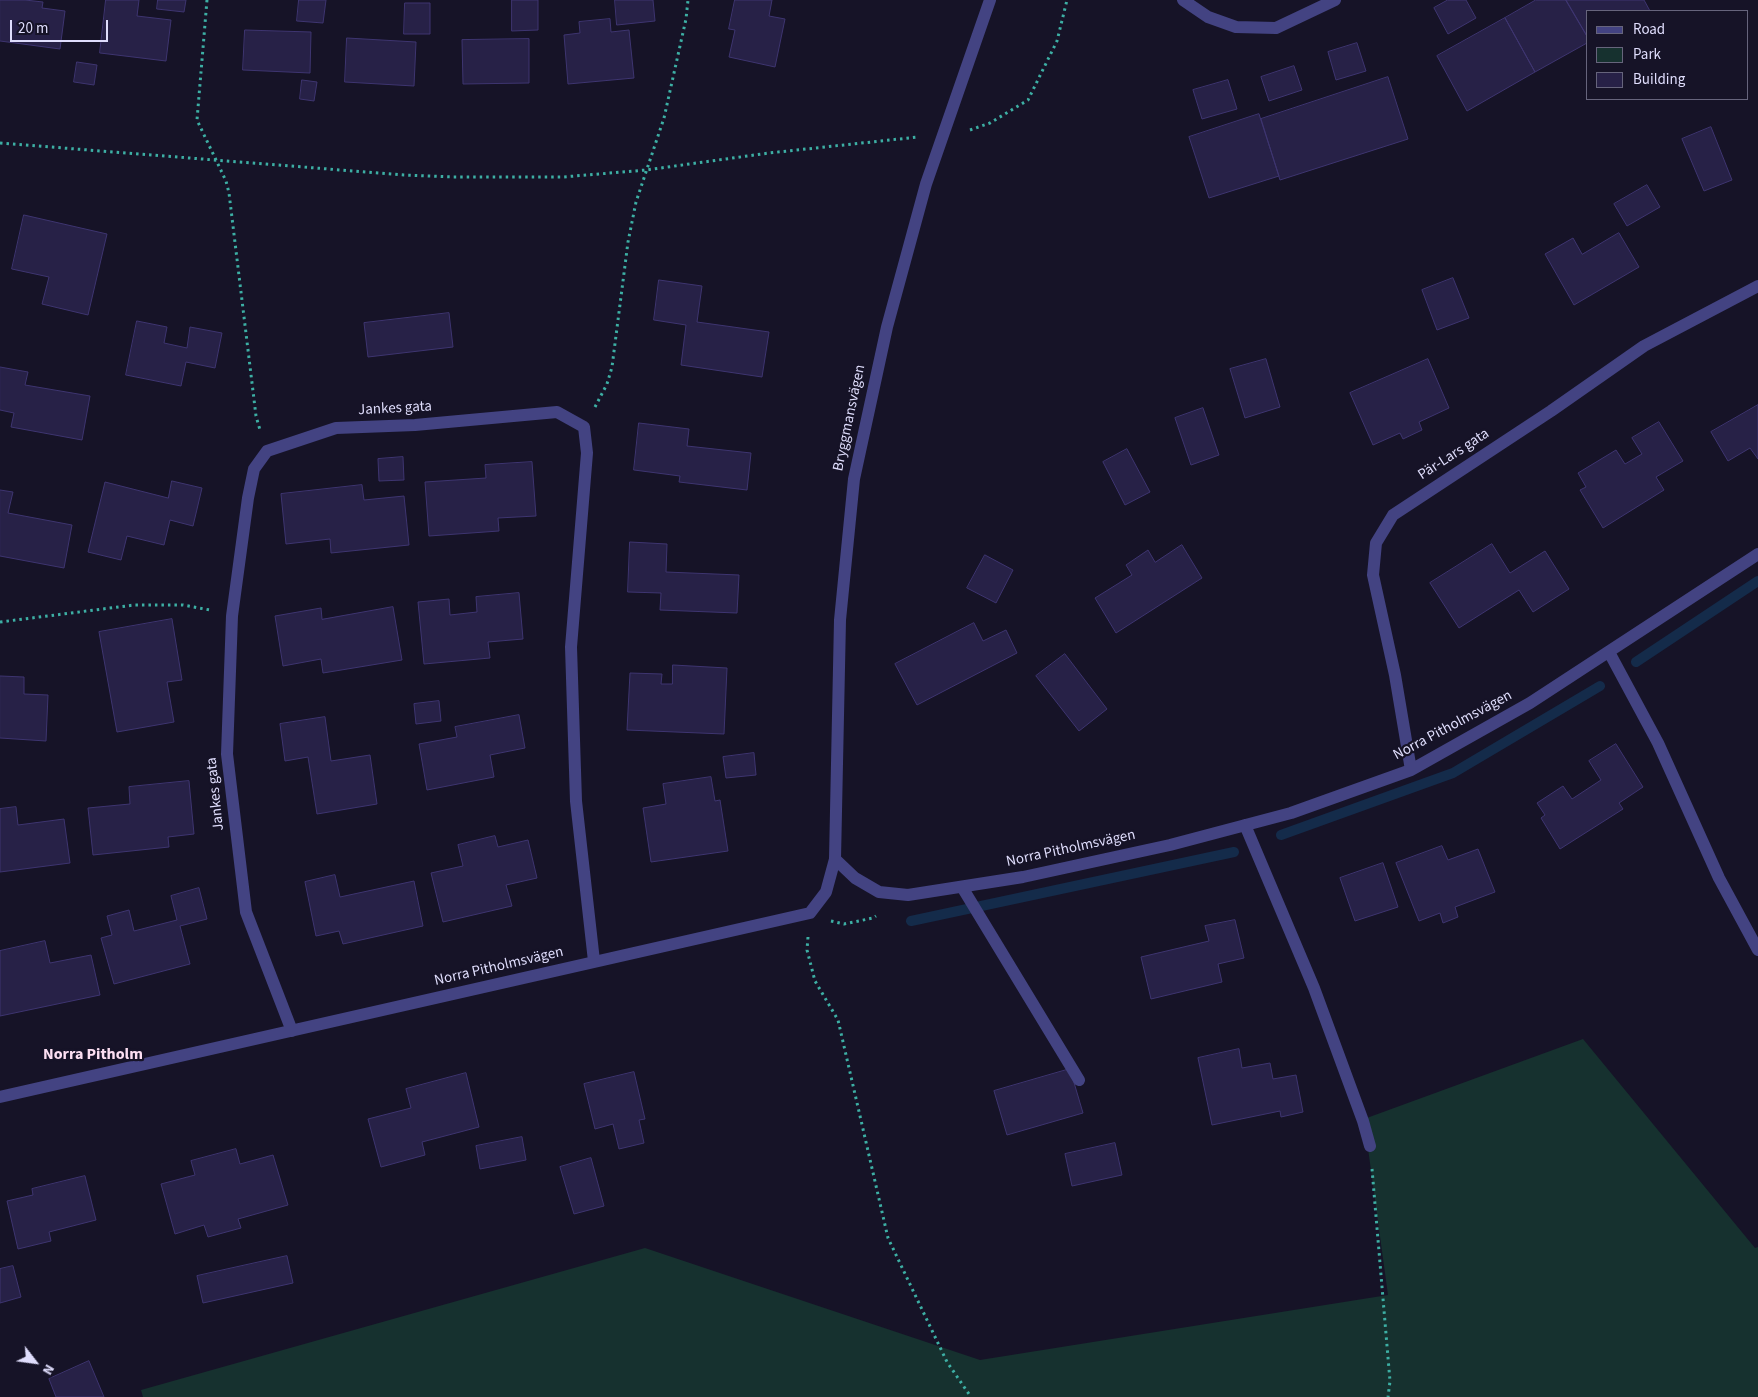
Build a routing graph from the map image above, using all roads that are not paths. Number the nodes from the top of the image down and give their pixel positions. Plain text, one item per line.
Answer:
1 (990, 0) edge
2 (1183, 0) edge
3 (1335, 0) edge
4 (1758, 286) edge
5 (1758, 554) edge
6 (1609, 652) junction
7 (1411, 770) junction
8 (1245, 825) junction
9 (835, 859) junction
10 (962, 887) junction
11 (1758, 950) edge
12 (594, 961) junction
13 (292, 1031) junction
14 (1079, 1080) dead end
15 (0, 1097) edge
16 (1370, 1146) road end

1 - 9 street, Bryggmansvägen
2 - 3 street
4 - 7 street, Pär-Lars gata
5 - 6 street, Norra Pitholmsvägen
6 - 7 street, Norra Pitholmsvägen
6 - 11 street
7 - 8 street, Norra Pitholmsvägen
8 - 10 street, Norra Pitholmsvägen
8 - 16 street
9 - 10 street, Norra Pitholmsvägen
9 - 12 street, Norra Pitholmsvägen
10 - 14 street
12 - 13 street, Norra Pitholmsvägen
12 - 13 street, Jankes gata
13 - 15 street, Norra Pitholmsvägen

